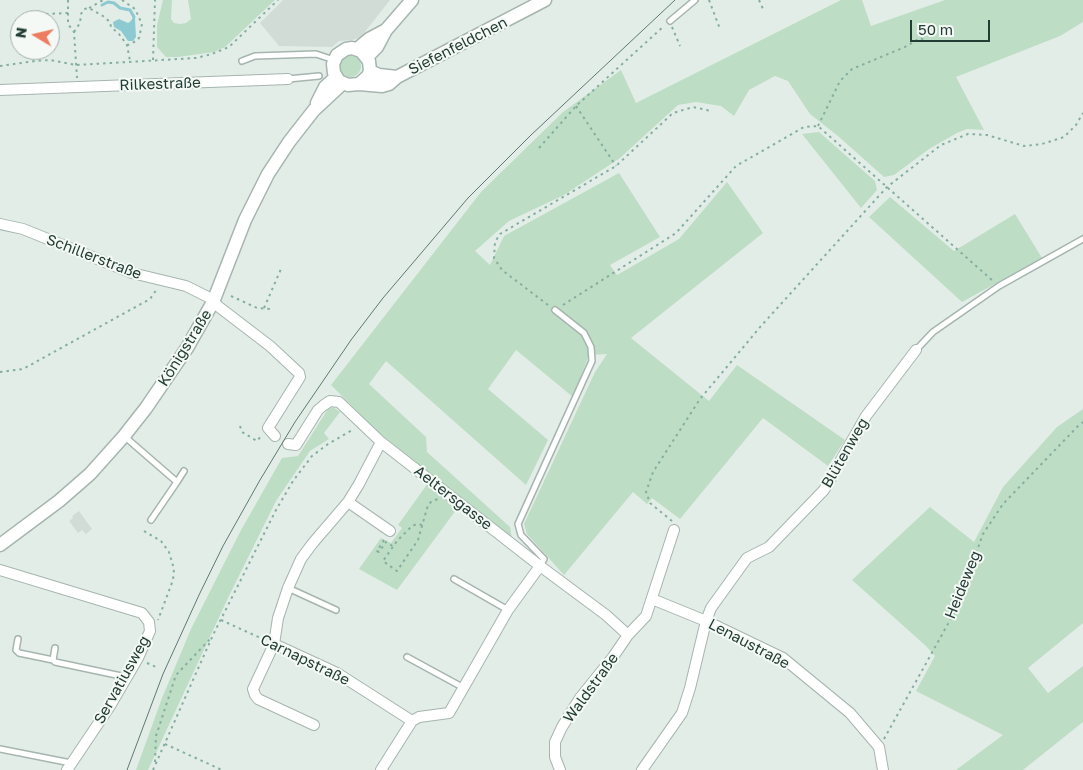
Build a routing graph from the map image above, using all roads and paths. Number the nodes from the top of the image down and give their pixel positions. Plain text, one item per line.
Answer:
1 (68, 0) edge
2 (103, 0) edge
3 (122, 0) edge
4 (155, 0) edge
5 (278, 0) edge
6 (412, 0) edge
7 (545, 0) edge
8 (695, 0) edge
9 (709, 0) edge
10 (759, 0) edge
11 (90, 8) junction
12 (763, 9) dead end
13 (60, 13) edge
14 (68, 13) junction
15 (670, 21) junction
16 (720, 29) dead end
17 (74, 32) junction
18 (924, 40) dead end
19 (127, 45) junction
20 (680, 46) dead end
21 (362, 53) junction
22 (334, 60) junction
23 (153, 61) junction
24 (242, 61) dead end
25 (130, 62) junction
26 (76, 65) junction
27 (0, 66) edge
28 (370, 71) junction
29 (319, 76) dead end
30 (397, 77) junction
31 (77, 78) dead end
32 (288, 79) joint
33 (340, 80) junction
34 (359, 84) junction
35 (0, 90) edge
36 (576, 106) junction
37 (711, 111) dead end
38 (1083, 113) edge
39 (818, 126) junction
40 (539, 148) dead end
41 (616, 166) junction
42 (887, 187) junction
43 (0, 224) edge
44 (1083, 239) edge
45 (281, 269) dead end
46 (163, 280) junction
47 (999, 286) junction
48 (231, 296) dead end
49 (213, 302) junction
50 (264, 308) junction
51 (270, 308) dead end
52 (554, 310) junction
53 (916, 350) joint
54 (0, 372) edge
55 (1083, 422) edge
56 (362, 424) junction
57 (240, 426) dead end
58 (124, 436) junction
59 (275, 436) dead end
60 (255, 441) dead end
61 (382, 442) junction
62 (288, 444) dead end
63 (184, 471) dead end
64 (176, 482) junction
65 (436, 499) dead end
66 (348, 502) junction
67 (151, 520) dead end
68 (422, 525) junction
69 (674, 530) joint
70 (144, 531) dead end
71 (387, 536) joint
72 (0, 544) edge
73 (394, 547) junction
74 (540, 566) junction
75 (0, 570) edge
76 (454, 579) dead end
77 (288, 588) junction
78 (652, 599) junction
79 (336, 610) dead end
80 (508, 610) junction
81 (221, 620) junction
82 (706, 621) junction
83 (150, 631) junction
84 (214, 635) junction
85 (628, 635) junction
86 (18, 639) dead end
87 (274, 644) junction
88 (55, 648) dead end
89 (407, 657) dead end
90 (53, 660) junction
91 (172, 674) dead end
92 (176, 675) junction
93 (126, 678) junction
94 (464, 688) junction
95 (412, 721) junction
96 (314, 725) dead end
97 (165, 743) junction
98 (879, 748) junction
99 (0, 749) edge
100 (155, 764) junction
101 (69, 767) edge
102 (153, 770) edge
103 (222, 770) edge
104 (381, 770) edge
105 (560, 770) edge
106 (642, 770) edge
107 (883, 770) edge

1 - 14 path
2 - 11 path
3 - 19 path
4 - 23 path
5 - 23 path
6 - 21 street
7 - 30 street, Siefenfeldchen
8 - 15 lane
9 - 16 path
10 - 12 path
11 - 17 path
11 - 19 path
13 - 14 path
14 - 17 path
15 - 20 path
15 - 36 path
17 - 26 path
18 - 39 path
19 - 25 path
21 - 22 street
21 - 28 street
22 - 24 lane
22 - 33 street
23 - 25 path
25 - 26 path
26 - 27 path
26 - 31 path
28 - 30 street, Siefenfeldchen
28 - 34 street
29 - 32 lane, Rilkestraße
30 - 34 street, Siefenfeldchen
32 - 35 street, Rilkestraße
33 - 34 street
33 - 49 street, Königstraße
36 - 40 path
36 - 41 path
37 - 41 path
38 - 42 path
39 - 42 path
39 - 52 path
41 - 52 path
42 - 47 path
42 - 69 path
43 - 46 street, Schillerstraße
44 - 47 lane, Blütenweg
45 - 50 path
46 - 49 street, Schillerstraße
46 - 54 path
47 - 53 lane, Blütenweg
48 - 50 path
49 - 58 street, Königstraße
49 - 59 street
50 - 51 path
52 - 74 lane
53 - 82 street, Blütenweg
55 - 98 path, Heideweg
56 - 61 street, Aeltersgasse
56 - 62 street, Aeltersgasse
56 - 81 path
57 - 60 path
58 - 64 lane
58 - 72 street, Königstraße
61 - 66 street
61 - 74 street, Aeltersgasse
63 - 64 lane
64 - 67 lane
65 - 68 path
66 - 71 street
66 - 77 street
68 - 73 path
68 - 73 path
69 - 78 street
70 - 83 path
71 - 73 path
74 - 80 street
74 - 85 street, Aeltersgasse
75 - 83 street, Servatiusweg
76 - 80 lane
77 - 79 lane
77 - 87 street
78 - 82 street, Lenaustraße
78 - 85 street
80 - 94 street
81 - 84 path
81 - 87 path, Carnapstraße
82 - 98 street, Lenaustraße
82 - 106 street, Blütenweg
83 - 93 street, Servatiusweg
84 - 92 path
84 - 97 path
85 - 105 street, Waldstraße
86 - 90 lane
87 - 95 street, Carnapstraße
87 - 96 street
88 - 90 lane
89 - 94 lane
90 - 93 lane
91 - 92 path
92 - 100 path
93 - 101 street, Servatiusweg
94 - 95 street
95 - 104 street
97 - 100 path
97 - 103 path
98 - 107 street
99 - 101 lane
100 - 102 path

